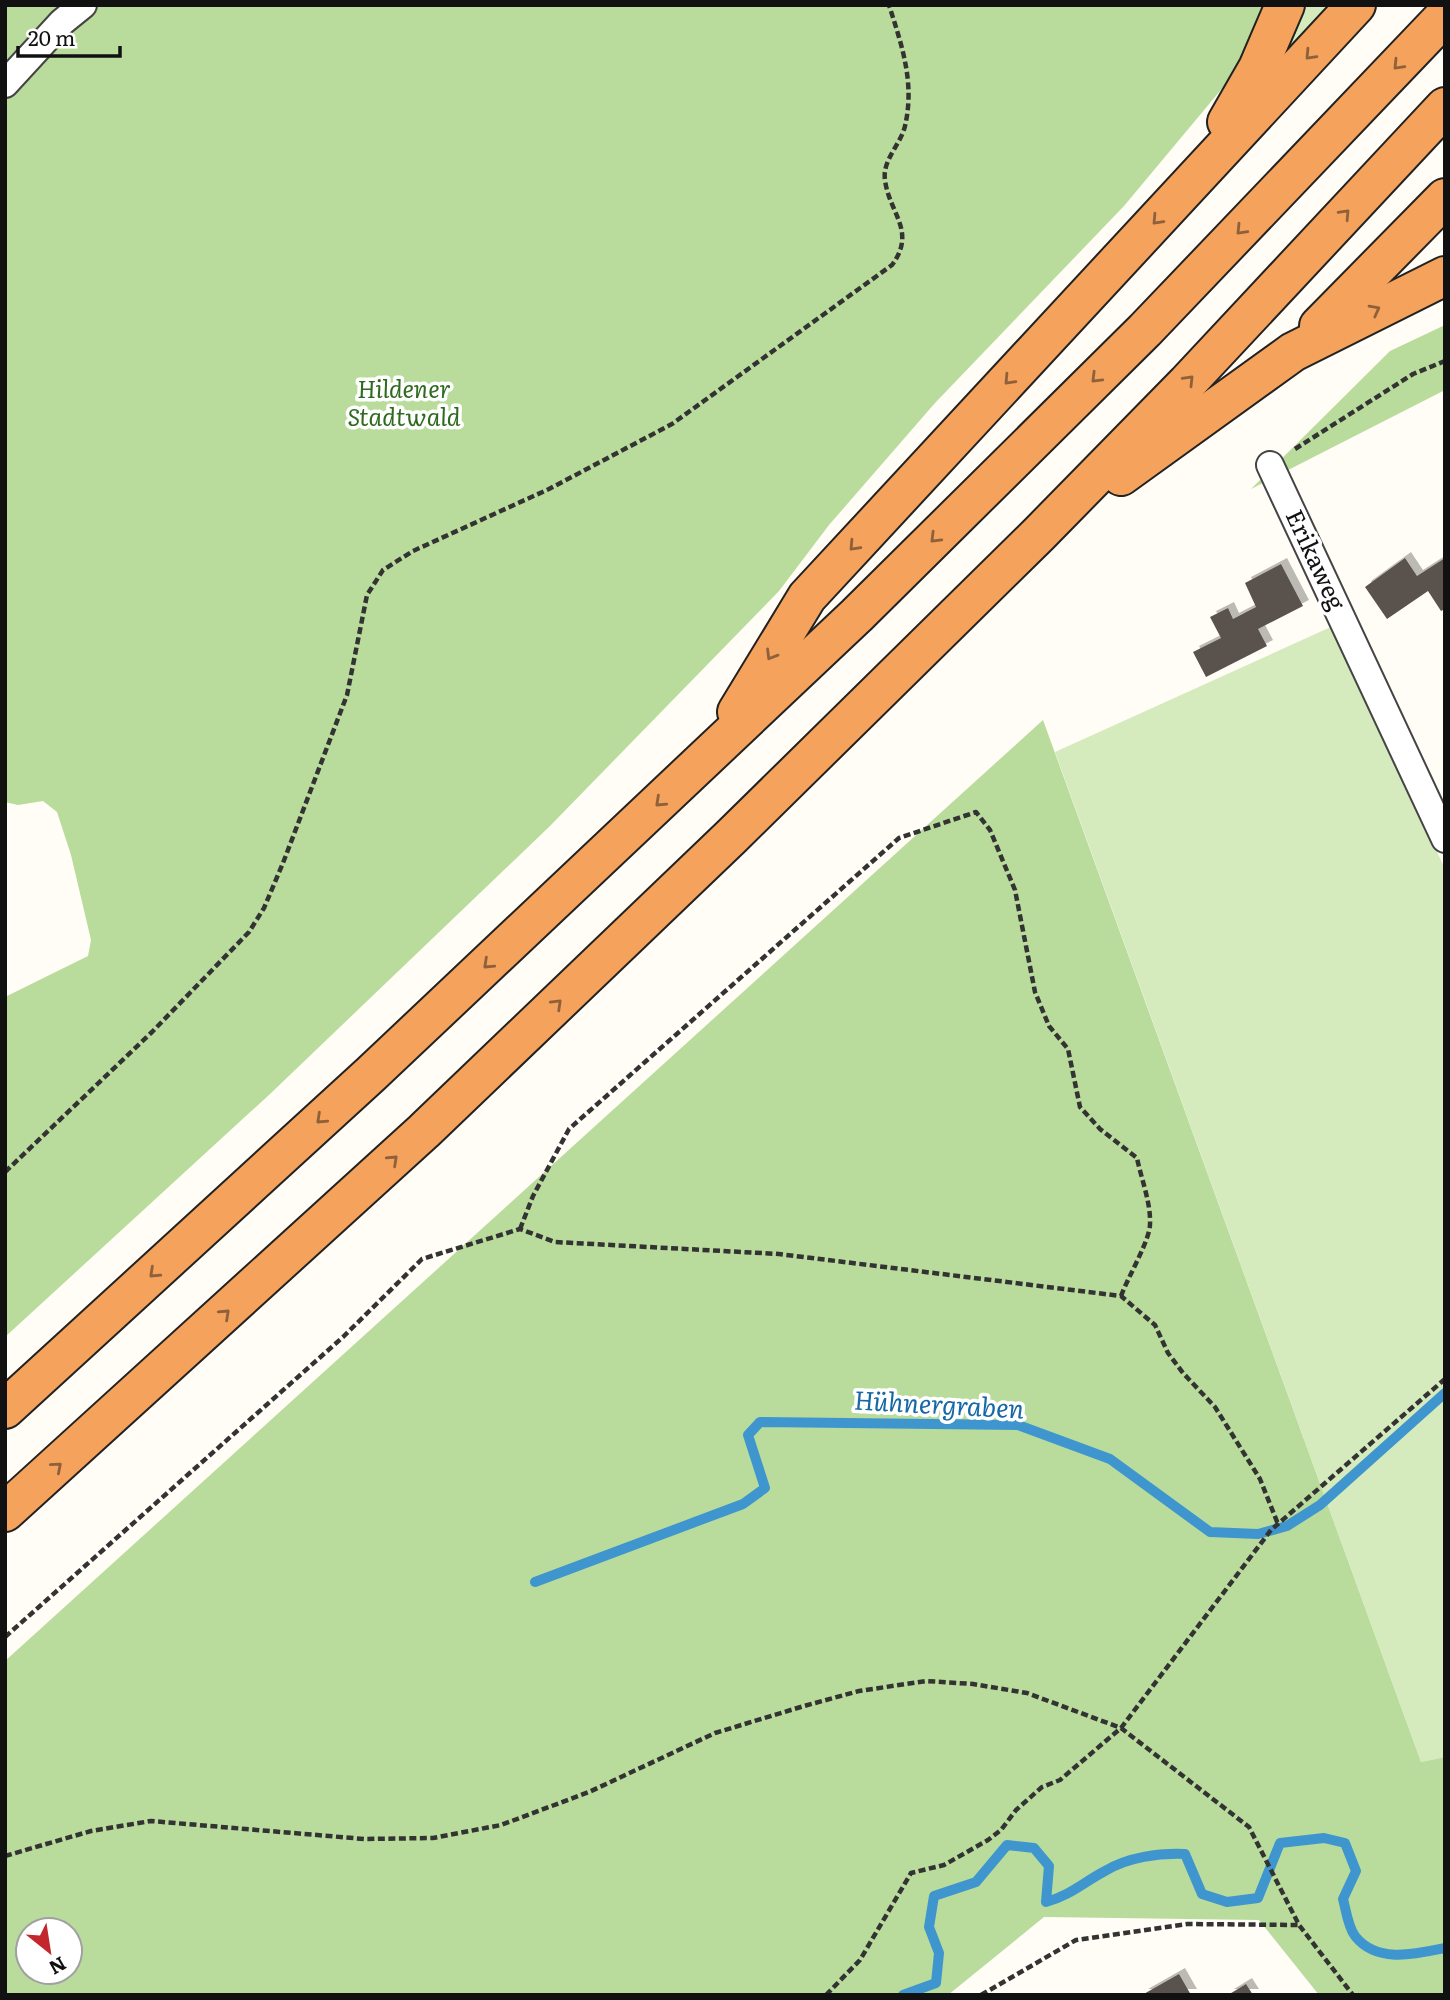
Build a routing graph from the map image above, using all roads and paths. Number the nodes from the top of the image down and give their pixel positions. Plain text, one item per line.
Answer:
1 (83, 5) edge
2 (890, 5) edge
3 (1285, 5) edge
4 (1356, 5) edge
5 (1445, 16) edge
6 (5, 84) edge
7 (1445, 107) edge
8 (1192, 183) junction
9 (1445, 198) edge
10 (1445, 276) edge
11 (1293, 352) junction
12 (1445, 361) edge
13 (1270, 465) joint
14 (1039, 534) junction
15 (710, 755) junction
16 (1445, 839) edge
17 (5, 1172) edge
18 (520, 1229) junction
19 (1121, 1296) junction
20 (1445, 1379) edge
21 (5, 1409) edge
22 (5, 1512) edge
23 (1278, 1524) junction
24 (5, 1637) edge
25 (1121, 1728) junction
26 (5, 1856) edge
27 (1299, 1925) junction
28 (826, 1995) edge
29 (981, 1995) edge
30 (1353, 1995) edge

1 - 6 street
2 - 17 path
3 - 8 highway
4 -> 8 highway
5 -> 15 highway
14 -> 7 highway
8 -> 15 highway
9 - 11 highway
11 -> 10 highway
11 - 14 highway
12 - 13 path
13 - 16 street, Erikaweg
22 -> 14 highway
15 -> 21 highway
18 - 19 path
18 - 19 path
18 - 24 path
19 - 23 path
20 - 23 path
23 - 25 path
25 - 26 path
25 - 27 path
25 - 28 path
27 - 29 path
27 - 30 path

